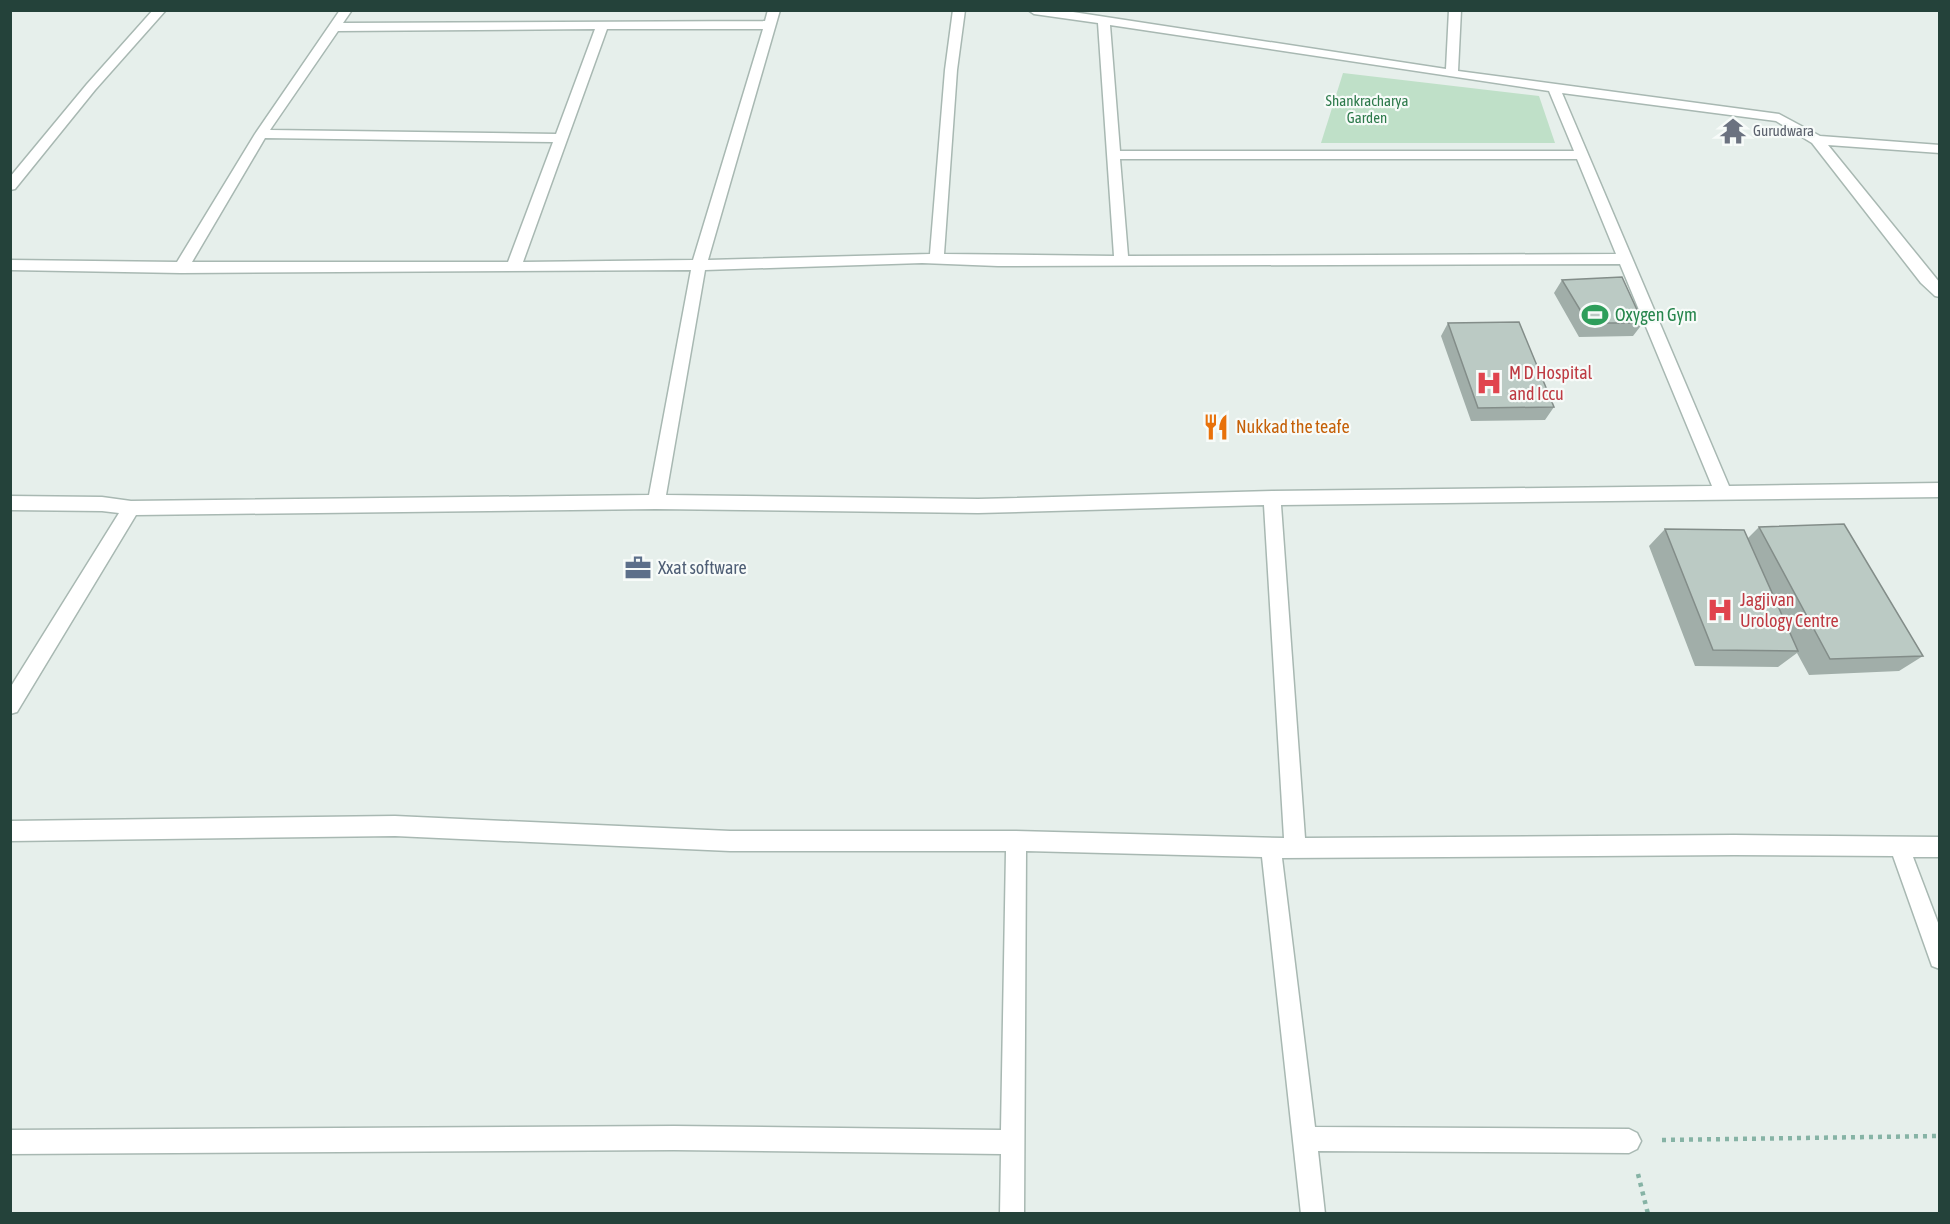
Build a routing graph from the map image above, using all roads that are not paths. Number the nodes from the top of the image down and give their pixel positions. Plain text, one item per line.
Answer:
1 (160, 10) edge
2 (346, 10) edge
3 (774, 10) edge
4 (959, 10) edge
5 (1034, 10) edge
6 (1455, 10) edge
7 (1104, 21) junction
8 (769, 25) junction
9 (602, 26) junction
10 (333, 27) junction
11 (1452, 74) junction
12 (1554, 88) junction
13 (261, 134) junction
14 (561, 138) junction
15 (1817, 140) junction
16 (1940, 149) edge
17 (1113, 155) junction
18 (1583, 155) junction
19 (10, 186) edge
20 (937, 256) junction
21 (1626, 259) junction
22 (1121, 260) junction
23 (10, 265) edge
24 (699, 265) junction
25 (514, 266) junction
26 (181, 268) junction
27 (1940, 292) edge
28 (1940, 490) edge
29 (1724, 494) junction
30 (1272, 498) junction
31 (656, 502) junction
32 (10, 503) edge
33 (131, 508) junction
34 (10, 706) edge
35 (10, 831) edge
36 (1016, 841) junction
37 (1899, 846) junction
38 (1940, 847) edge
39 (1271, 848) junction
40 (1295, 848) junction
41 (1940, 958) edge
42 (1306, 1139) junction
43 (1629, 1141) road end
44 (10, 1142) edge
45 (1014, 1142) junction
46 (1012, 1214) edge
47 (1313, 1214) edge

1 - 19 street
2 - 10 street
3 - 8 street
4 - 20 street
5 - 7 street
6 - 11 street
7 - 11 street
7 - 17 street
8 - 9 street
8 - 24 street
9 - 10 street
9 - 14 street
10 - 13 street
11 - 12 street
12 - 15 street
12 - 18 street
13 - 14 street
13 - 26 street
14 - 25 street
15 - 16 street
15 - 27 street
17 - 18 street
17 - 22 street
18 - 21 street
20 - 22 street
20 - 24 street
21 - 22 street
21 - 29 street
23 - 26 street
24 - 25 street
24 - 31 street
25 - 26 street
28 - 29 street
29 - 30 street
30 - 31 street
30 - 40 street
31 - 33 street
32 - 33 street
33 - 34 street
35 - 36 street
36 - 39 street
36 - 45 street
37 - 38 street
37 - 40 street
37 - 41 street
39 - 40 street
39 - 42 street
42 - 43 street
42 - 47 street
44 - 45 street
45 - 46 street

